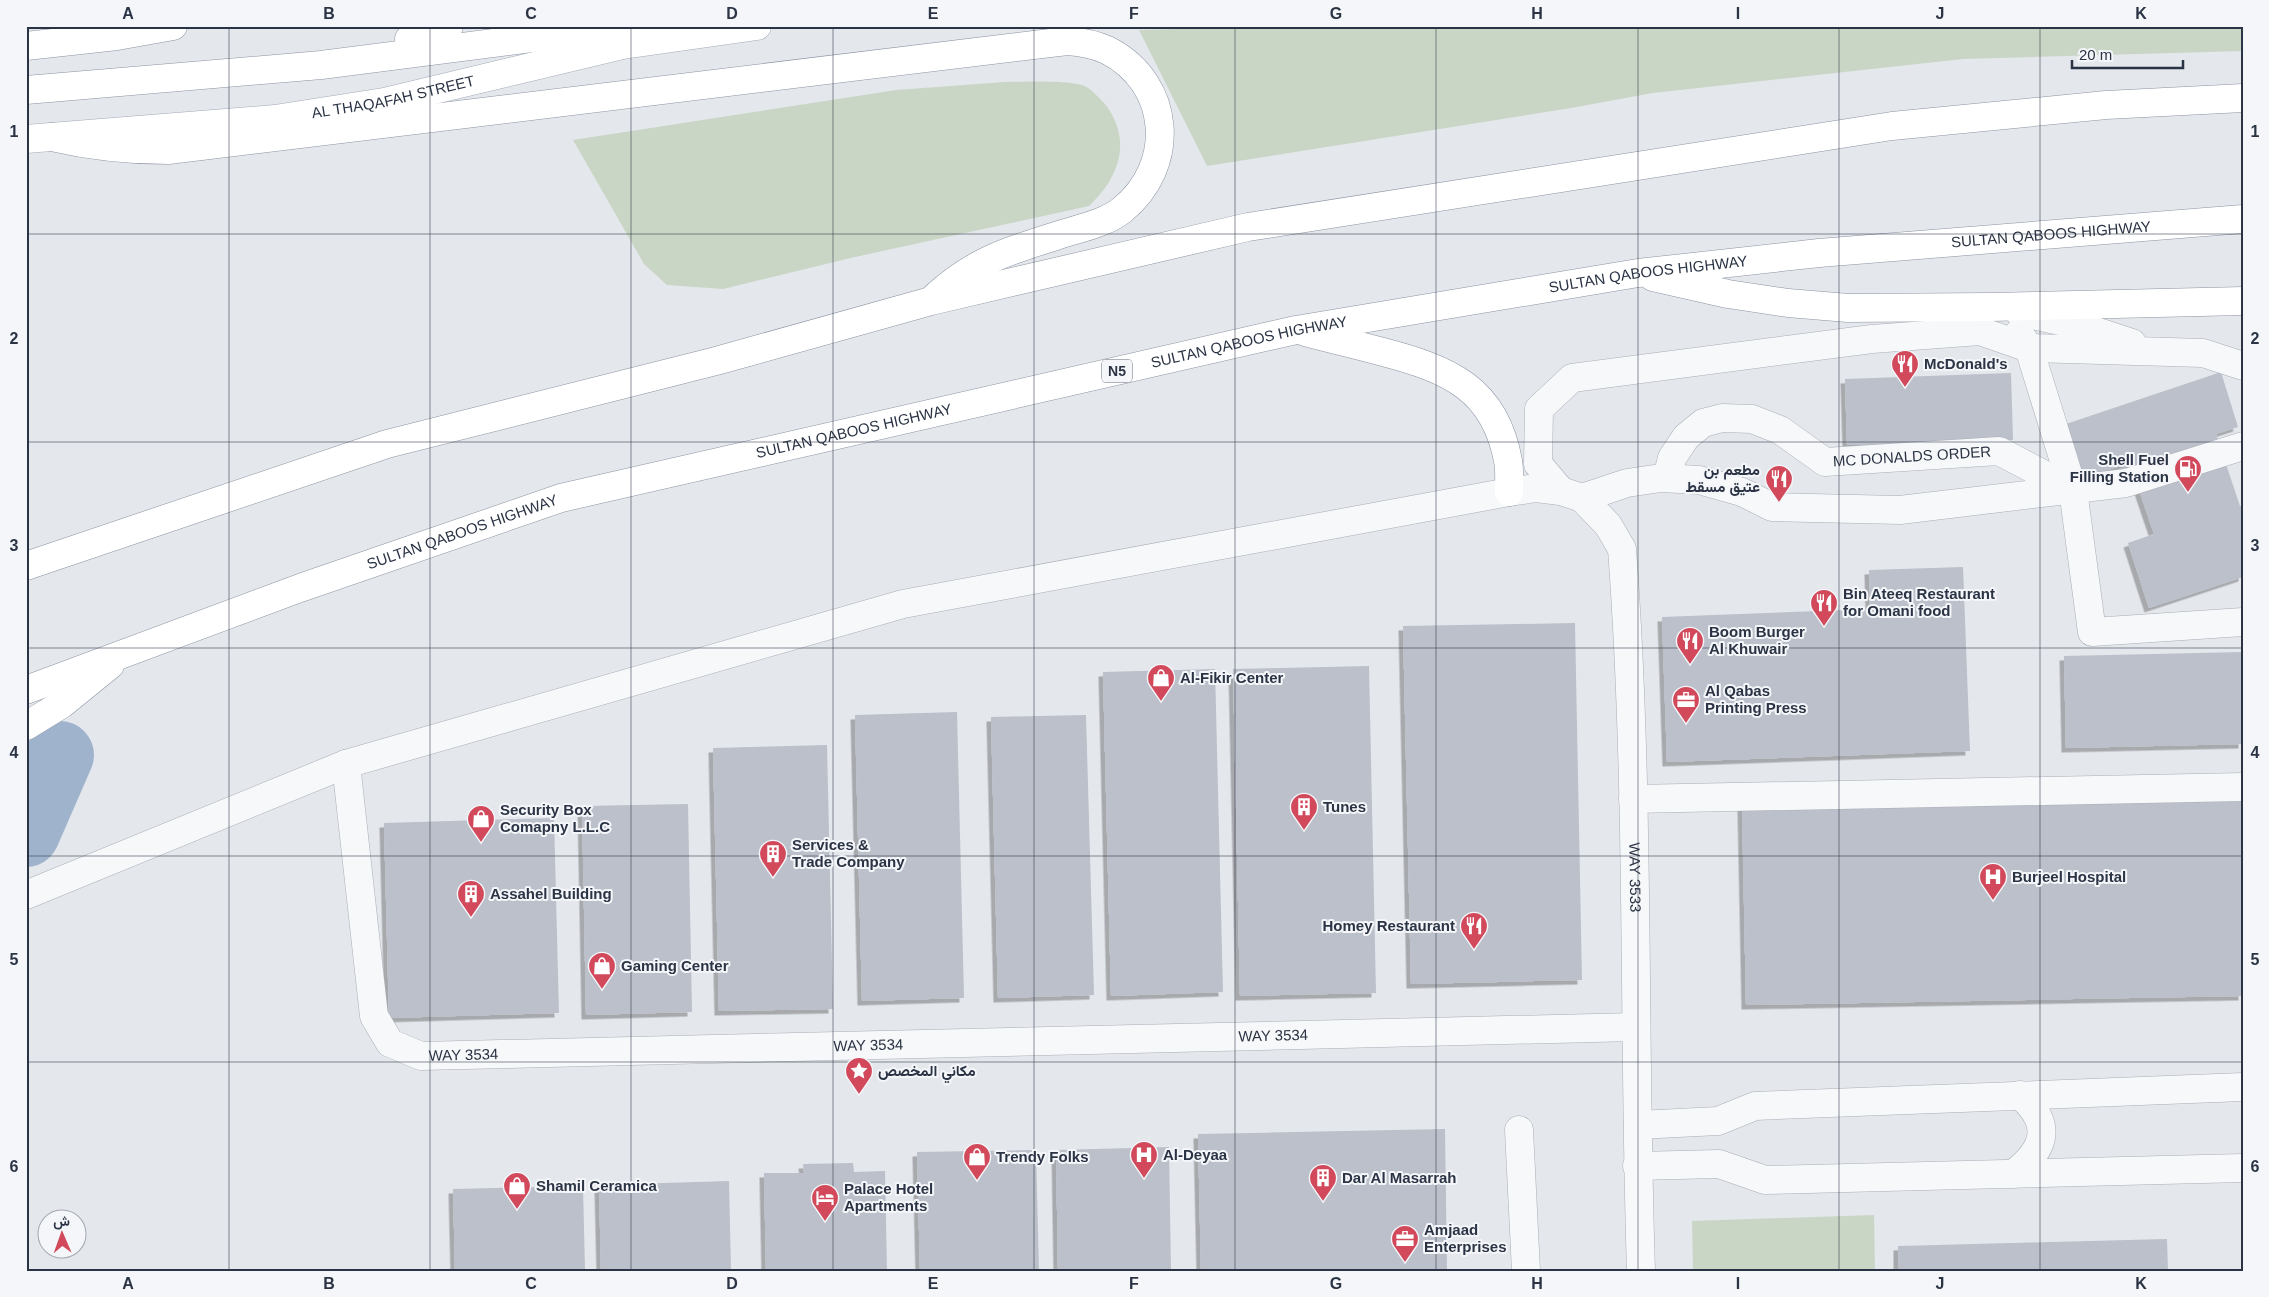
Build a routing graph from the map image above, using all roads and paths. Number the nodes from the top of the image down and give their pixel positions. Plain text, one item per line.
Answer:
1 (173, 26) edge
2 (449, 26) edge
3 (627, 26) edge
4 (757, 26) edge
5 (26, 46) edge
6 (248, 72) junction
7 (26, 90) edge
8 (2243, 98) edge
9 (39, 138) edge
10 (2243, 219) edge
11 (1638, 273) junction
12 (931, 301) junction
13 (2243, 301) edge
14 (1985, 307) junction
15 (1296, 330) junction
16 (2029, 348) junction
17 (2153, 352) junction
18 (2243, 366) edge
19 (2243, 446) edge
20 (1667, 478) junction
21 (2073, 490) junction
22 (1508, 492) junction
23 (1571, 494) junction
24 (26, 566) edge
25 (2243, 622) edge
26 (123, 653) junction
27 (26, 690) edge
28 (26, 726) edge
29 (346, 764) junction
30 (2243, 787) edge
31 (1633, 799) junction
32 (26, 895) edge
33 (1635, 1027) junction
34 (2243, 1086) edge
35 (2020, 1095) junction
36 (1638, 1126) junction
37 (1519, 1130) dead end
38 (1637, 1166) junction
39 (2243, 1168) edge
40 (2014, 1174) junction
41 (1526, 1271) edge
42 (1641, 1271) edge

1 - 5 main road
2 - 6 main road
3 - 6 main road
4 - 9 main road, AL THAQAFAH STREET
6 - 7 main road
8 - 12 main road
9 - 12 main road
10 - 11 main road, SULTAN QABOOS HIGHWAY / N5
11 - 14 main road
11 - 15 main road, SULTAN QABOOS HIGHWAY / N5
12 - 24 main road
13 - 14 main road
14 - 16 street
14 - 17 street
15 - 22 main road
15 - 26 main road, SULTAN QABOOS HIGHWAY / N5
16 - 17 street, WAY 3533
16 - 21 street
16 - 23 street, WAY 3533
17 - 18 street, WAY 3533
19 - 21 street
20 - 21 street
20 - 21 street, MC DONALDS ORDER
20 - 23 street
21 - 25 street
22 - 23 street
22 - 29 street
23 - 31 street, WAY 3533
26 - 27 main road, SULTAN QABOOS HIGHWAY / N5
26 - 28 main road
29 - 32 street
29 - 33 street, WAY 3534
30 - 31 street
31 - 33 street, WAY 3533
33 - 36 street, WAY 3533
34 - 35 street
35 - 36 street
35 - 40 street
36 - 38 street, WAY 3533
37 - 41 street
38 - 40 street
38 - 42 street, WAY 3533
39 - 40 street

